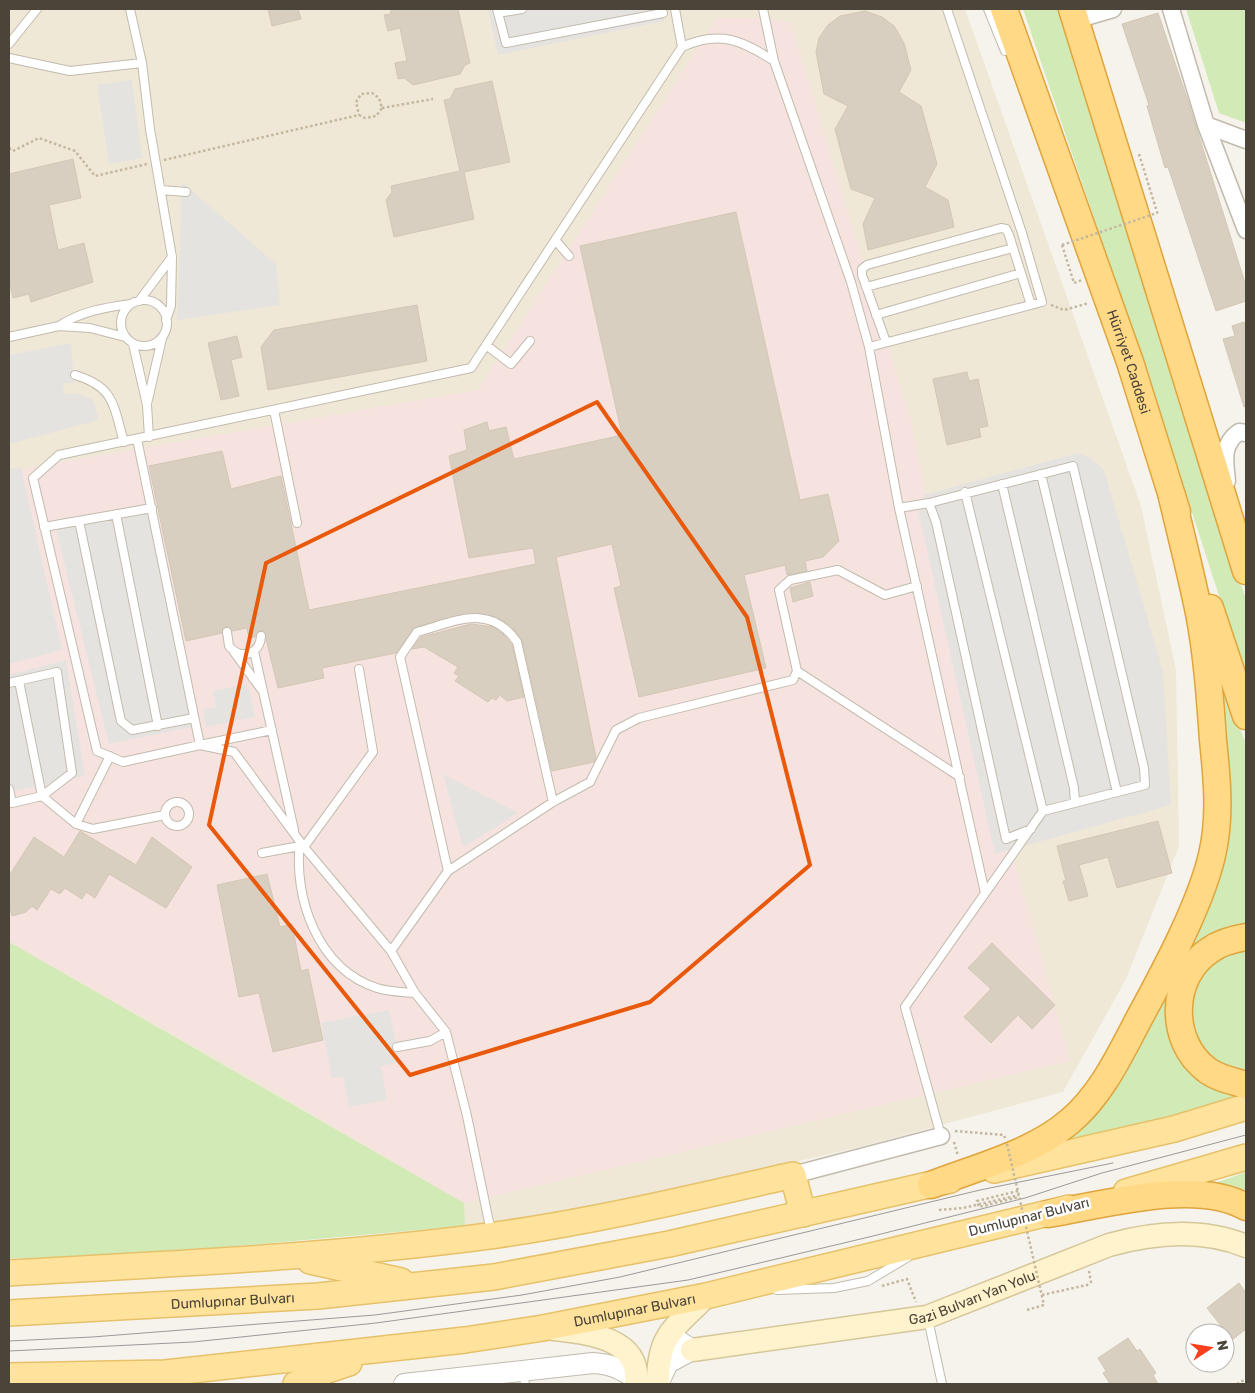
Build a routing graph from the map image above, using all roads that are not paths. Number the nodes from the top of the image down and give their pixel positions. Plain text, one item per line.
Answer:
1 (37, 9) edge
2 (130, 9) edge
3 (522, 9) edge
4 (675, 9) edge
5 (763, 9) edge
6 (947, 9) edge
7 (988, 9) edge
8 (1004, 9) edge
9 (1018, 9) edge
10 (1113, 9) edge
11 (1171, 9) edge
12 (498, 11) edge
13 (1070, 12) edge
14 (663, 13) dead end
15 (9, 44) edge
16 (682, 48) junction
17 (9, 58) edge
18 (774, 61) junction
19 (142, 63) junction
20 (1011, 63) dead end
21 (1206, 126) junction
22 (1037, 127) dead end
23 (1246, 140) edge
24 (161, 190) junction
25 (186, 192) dead end
26 (1082, 227) junction
27 (1246, 230) edge
28 (556, 241) junction
29 (1013, 248) junction
30 (570, 256) dead end
31 (172, 257) junction
32 (1021, 273) junction
33 (866, 287) junction
34 (140, 301) junction
35 (131, 304) junction
36 (1031, 305) junction
37 (876, 315) junction
38 (166, 320) junction
39 (59, 326) junction
40 (125, 337) junction
41 (162, 337) junction
42 (9, 338) edge
43 (530, 341) dead end
44 (886, 342) junction
45 (133, 344) junction
46 (486, 345) junction
47 (869, 347) junction
48 (1130, 362) junction
49 (75, 375) dead end
50 (147, 404) junction
51 (274, 410) junction
52 (1246, 433) edge
53 (149, 437) junction
54 (137, 439) junction
55 (124, 442) junction
56 (1041, 474) junction
57 (1002, 484) junction
58 (965, 492) junction
59 (1172, 496) junction
60 (929, 502) junction
61 (152, 508) junction
62 (899, 508) junction
63 (116, 514) junction
64 (79, 521) junction
65 (297, 523) dead end
66 (1231, 523) junction
67 (44, 527) junction
68 (1246, 551) edge
69 (1246, 571) edge
70 (917, 586) junction
71 (227, 632) dead end
72 (261, 636) dead end
73 (232, 650) junction
74 (254, 651) junction
75 (359, 669) dead end
76 (797, 671) junction
77 (19, 681) junction
78 (9, 683) edge
79 (263, 693) junction
80 (1246, 716) edge
81 (194, 718) junction
82 (158, 726) junction
83 (272, 730) junction
84 (200, 745) junction
85 (110, 756) junction
86 (960, 777) junction
87 (9, 788) edge
88 (1118, 792) junction
89 (42, 796) junction
90 (553, 802) junction
91 (1075, 803) junction
92 (1043, 811) junction
93 (165, 815) dead end
94 (76, 824) junction
95 (1031, 829) junction
96 (295, 835) junction
97 (301, 845) junction
98 (262, 853) dead end
99 (448, 871) junction
100 (985, 893) junction
101 (1246, 936) edge
102 (391, 951) junction
103 (415, 993) junction
104 (446, 1032) junction
105 (397, 1047) dead end
106 (1246, 1085) edge
107 (1246, 1107) edge
108 (941, 1136) joint
109 (1246, 1157) edge
110 (793, 1175) junction
111 (931, 1185) junction
112 (1246, 1207) edge
113 (803, 1214) junction
114 (1048, 1214) junction
115 (492, 1235) junction
116 (1246, 1246) edge
117 (283, 1255) junction
118 (9, 1273) edge
119 (423, 1286) junction
120 (717, 1293) junction
121 (9, 1313) edge
122 (924, 1318) junction
123 (543, 1328) junction
124 (669, 1334) junction
125 (394, 1348) junction
126 (692, 1350) junction
127 (9, 1376) edge
128 (524, 1378) edge
129 (644, 1383) edge
130 (296, 1384) edge
131 (404, 1384) edge
132 (942, 1384) edge

1 - 15 lane
2 - 19 lane
3 - 12 lane
4 - 16 lane
5 - 18 lane
6 - 36 lane
7 - 20 lane
8 - 26 highway, Hürriyet Caddesi
9 - 48 highway
10 - 13 street
11 - 21 street
12 - 14 lane
13 - 66 highway
16 - 18 lane
16 - 28 lane
17 - 19 lane
18 - 47 lane
19 - 24 lane
21 - 23 street
21 - 27 street
22 - 26 lane
24 - 25 lane
24 - 31 lane
26 - 48 highway, Hürriyet Caddesi
28 - 30 lane
28 - 46 lane
29 - 32 lane
29 - 33 lane
29 - 33 lane
31 - 34 lane
31 - 38 lane
32 - 36 lane
32 - 37 lane
33 - 37 lane
34 - 35 lane
34 - 38 lane
35 - 39 lane
35 - 40 lane
36 - 44 lane
37 - 44 lane
38 - 41 lane
39 - 40 lane
39 - 42 lane
40 - 45 lane
41 - 45 lane
41 - 50 lane
43 - 46 lane
44 - 47 lane
45 - 50 lane
46 - 51 lane
47 - 62 lane
48 - 59 highway, Hürriyet Caddesi
49 - 55 lane
50 - 53 lane
51 - 53 lane
51 - 65 lane
52 - 66 street
53 - 54 lane
54 - 55 lane
54 - 61 lane
55 - 67 lane
56 - 57 lane
56 - 88 lane
56 - 88 lane
57 - 58 lane
57 - 91 lane
58 - 60 lane
58 - 92 lane
59 - 80 highway, Hürriyet Caddesi
59 - 111 highway
60 - 62 lane
60 - 95 lane
61 - 63 lane
61 - 81 lane
62 - 70 lane
63 - 64 lane
63 - 82 lane
64 - 67 lane
64 - 82 lane
66 - 68 highway
66 - 69 highway
67 - 85 lane
70 - 76 lane
70 - 86 lane
71 - 73 lane
72 - 74 lane
73 - 74 lane
73 - 79 lane
74 - 79 lane
75 - 97 lane
76 - 86 lane
76 - 90 lane
77 - 78 lane
77 - 89 lane
77 - 89 lane
79 - 83 lane
81 - 82 lane
81 - 84 lane
83 - 84 lane
83 - 96 lane
84 - 85 lane
84 - 96 lane
85 - 94 lane
86 - 100 lane
87 - 89 lane
88 - 91 lane
89 - 94 lane
90 - 99 lane
90 - 99 lane
91 - 92 lane
92 - 95 lane
93 - 94 lane
95 - 100 lane
96 - 97 lane
97 - 98 lane
97 - 102 lane
97 - 103 lane
99 - 102 lane
100 - 108 lane
101 - 106 highway
102 - 103 lane
103 - 104 lane
104 - 105 lane
104 - 115 lane
107 - 111 main road, Dumlupınar Bulvarı
108 - 110 street
109 - 114 main road, Dumlupınar Bulvarı
110 - 113 main road
110 - 115 main road
111 - 113 main road, Dumlupınar Bulvarı
112 - 114 highway
113 - 119 main road, Dumlupınar Bulvarı
114 - 120 main road, Dumlupınar Bulvarı
115 - 117 main road
116 - 122 main road, Gazi Bulvarı Yan Yolu
117 - 118 main road
117 - 119 main road
119 - 121 main road, Dumlupınar Bulvarı
120 - 123 main road, Dumlupınar Bulvarı
120 - 124 main road
122 - 126 main road, Gazi Bulvarı Yan Yolu
122 - 132 lane
123 - 125 main road, Dumlupınar Bulvarı
123 - 129 main road
124 - 126 street
124 - 129 main road
125 - 127 main road, Dumlupınar Bulvarı
125 - 130 main road
126 - 129 street
128 - 129 street
128 - 131 street

